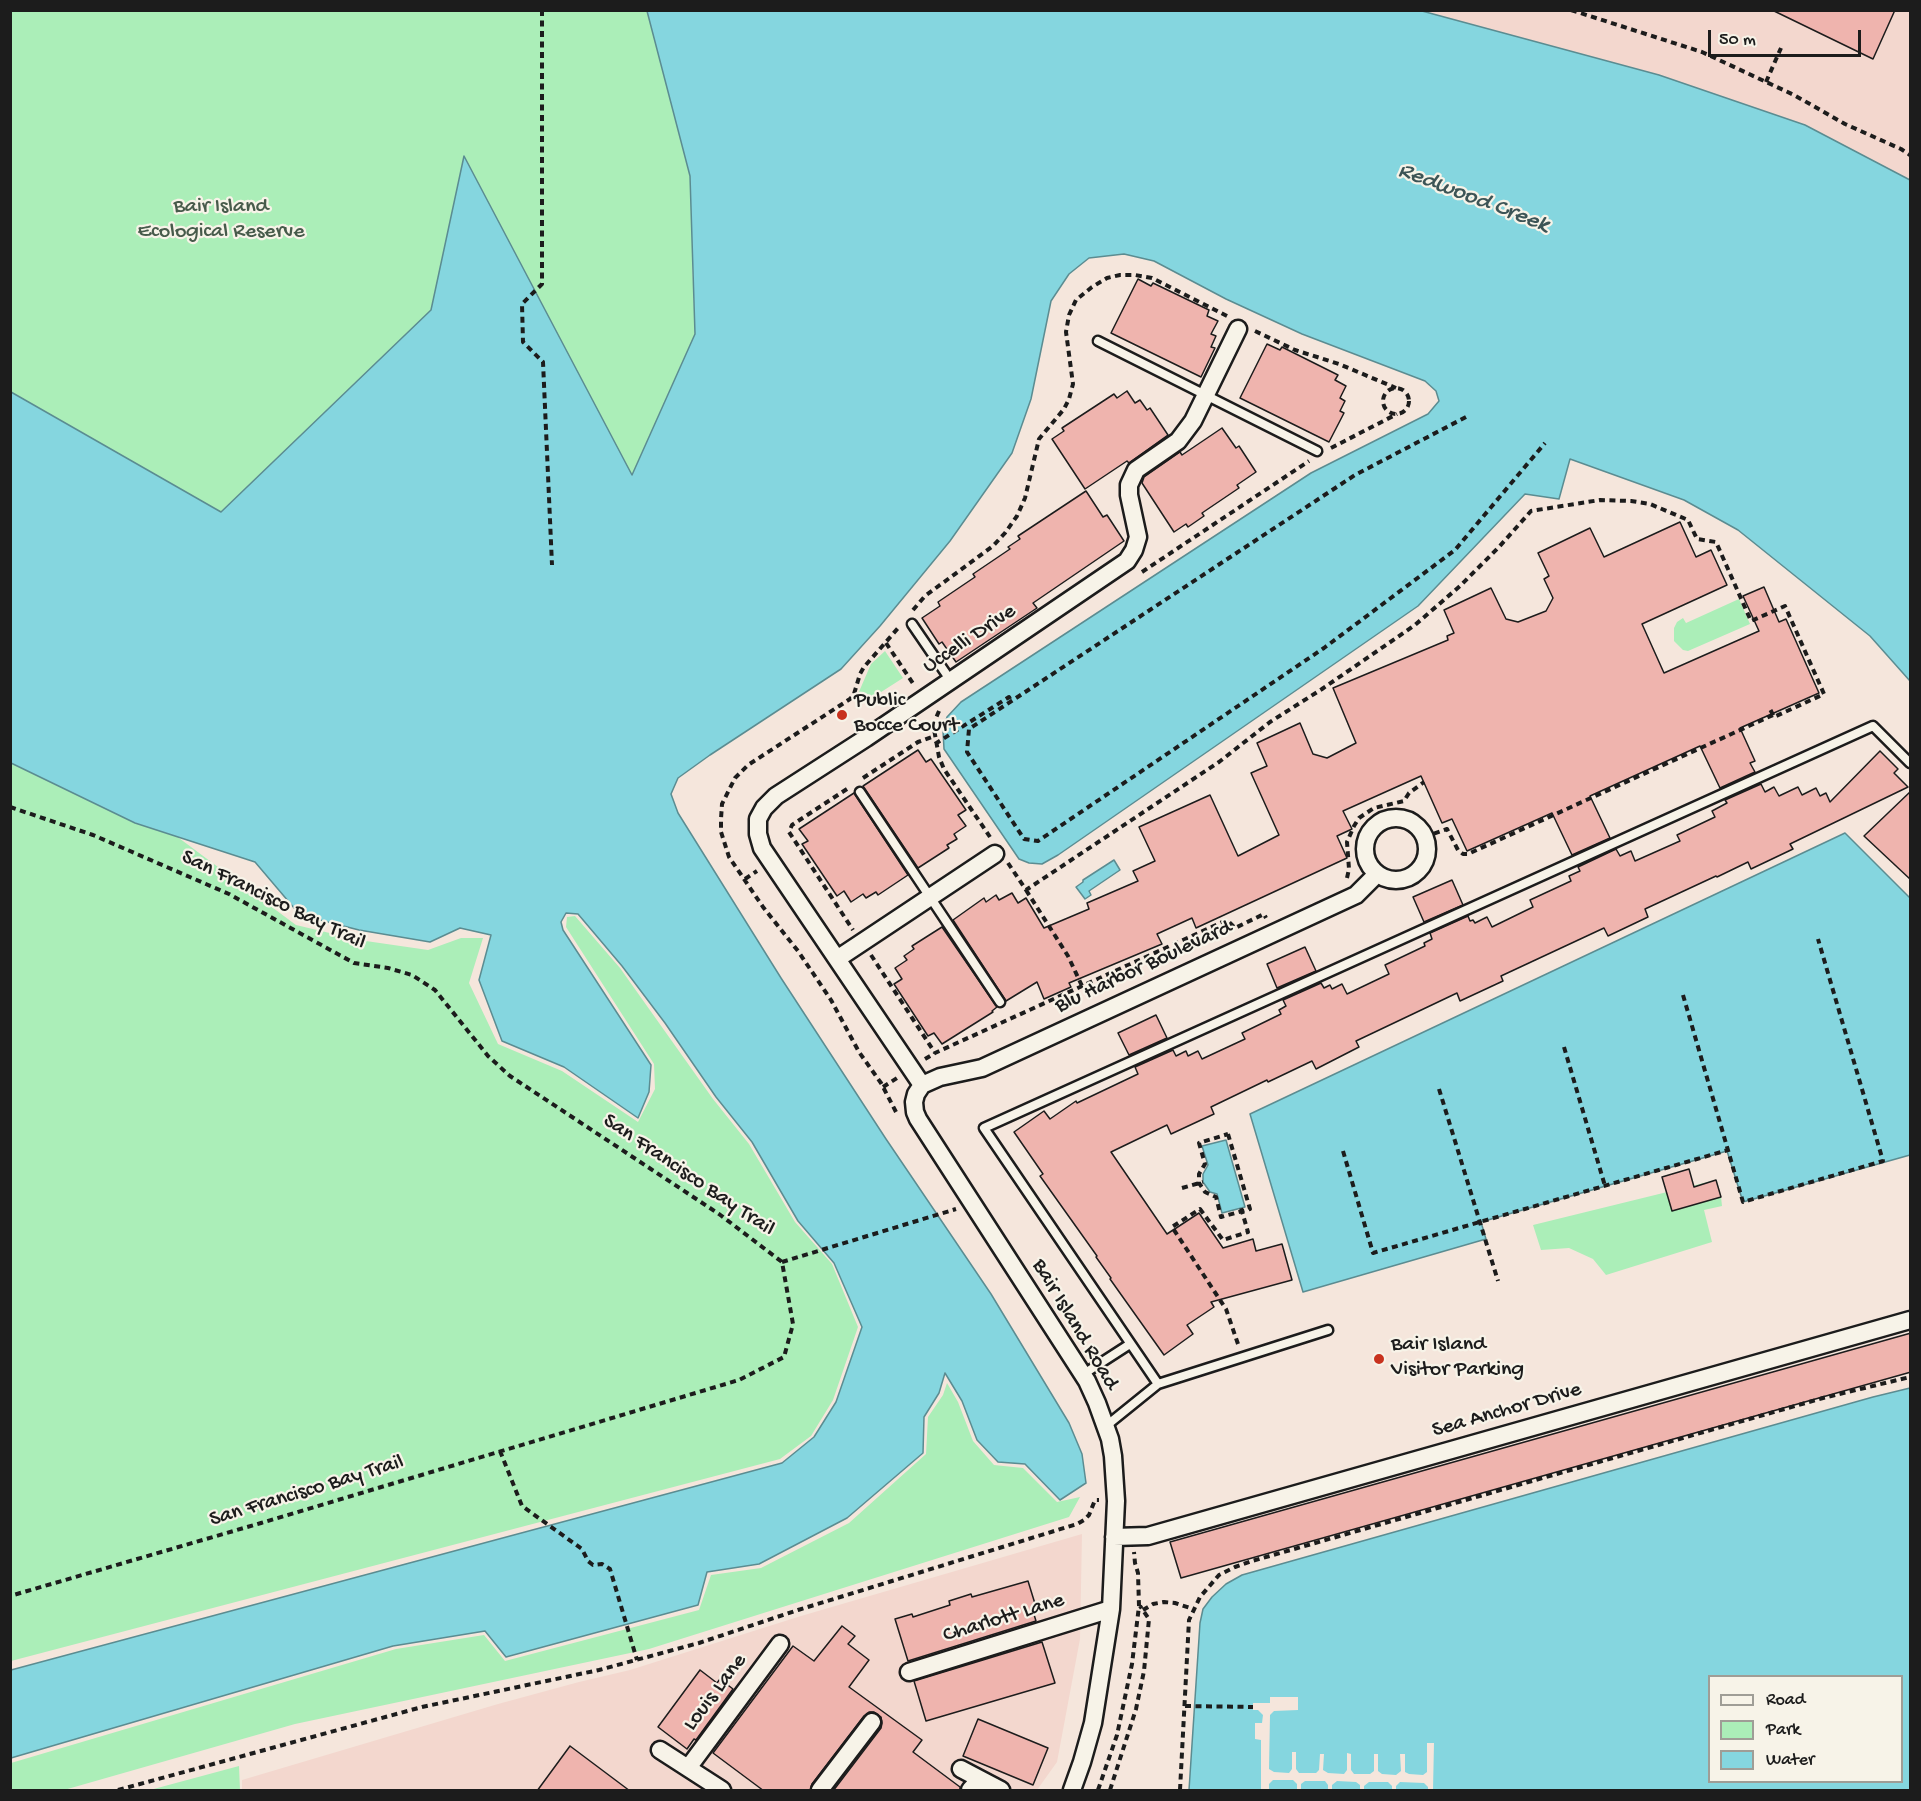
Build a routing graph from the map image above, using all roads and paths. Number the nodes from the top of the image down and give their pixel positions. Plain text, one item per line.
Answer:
1 (542, 10) edge
2 (1571, 10) edge
3 (1781, 48) dead end
4 (1766, 82) junction
5 (1911, 155) edge
6 (1240, 325) junction
7 (1098, 341) dead end
8 (1396, 388) junction
9 (1205, 395) junction
10 (1397, 414) junction
11 (1466, 417) dead end
12 (1545, 443) dead end
13 (1327, 450) dead end
14 (1316, 454) joint
15 (552, 565) dead end
16 (1138, 574) dead end
17 (910, 613) dead end
18 (908, 622) joint
19 (886, 643) junction
20 (951, 681) junction
21 (917, 689) dead end
22 (1011, 701) junction
23 (941, 707) dead end
24 (1770, 709) dead end
25 (1773, 715) junction
26 (935, 736) junction
27 (935, 744) junction
28 (1911, 763) edge
29 (1424, 782) dead end
30 (860, 792) dead end
31 (10, 807) edge
32 (1424, 837) junction
33 (998, 852) junction
34 (758, 870) dead end
35 (1377, 874) junction
36 (745, 879) junction
37 (1345, 882) dead end
38 (1026, 890) junction
39 (930, 897) junction
40 (1268, 921) dead end
41 (855, 932) dead end
42 (1818, 939) dead end
43 (869, 952) dead end
44 (837, 959) junction
45 (1082, 986) junction
46 (1683, 995) dead end
47 (1000, 1002) dead end
48 (1564, 1047) dead end
49 (935, 1053) junction
50 (920, 1063) dead end
51 (897, 1078) dead end
52 (922, 1085) junction
53 (883, 1087) junction
54 (1439, 1089) dead end
55 (899, 1117) dead end
56 (1728, 1150) junction
57 (1343, 1151) dead end
58 (1201, 1183) junction
59 (1605, 1186) junction
60 (1182, 1188) dead end
61 (958, 1208) dead end
62 (1241, 1210) junction
63 (1480, 1222) junction
64 (782, 1262) junction
65 (1498, 1281) dead end
66 (1911, 1320) edge
67 (1328, 1330) dead end
68 (1130, 1344) junction
69 (1242, 1356) junction
70 (1082, 1375) junction
71 (1911, 1377) edge
72 (1158, 1384) junction
73 (1106, 1426) junction
74 (500, 1452) junction
75 (1106, 1501) dead end
76 (1114, 1537) junction
77 (1134, 1549) dead end
78 (10, 1596) edge
79 (1139, 1606) junction
80 (1111, 1609) junction
81 (1193, 1609) junction
82 (1143, 1610) junction
83 (780, 1644) dead end
84 (636, 1658) junction
85 (909, 1672) dead end
86 (1186, 1706) junction
87 (1253, 1707) dead end
88 (872, 1722) dead end
89 (660, 1750) dead end
90 (688, 1768) junction
91 (961, 1769) dead end
92 (975, 1785) edge
93 (118, 1791) edge
94 (722, 1791) edge
95 (820, 1791) edge
96 (1001, 1791) edge
97 (1072, 1791) edge
98 (1098, 1791) edge
99 (1110, 1791) edge
100 (1180, 1791) edge

1 - 15 path
2 - 4 path
3 - 4 path
4 - 5 path
6 - 8 path
6 - 9 street, Uccelli Drive
6 - 17 path
7 - 9 lane
8 - 10 path
8 - 10 path
9 - 14 lane
9 - 20 street, Uccelli Drive
10 - 13 path
11 - 22 path
12 - 22 path
14 - 16 path
18 - 19 path
18 - 20 lane
19 - 21 path
19 - 36 path
20 - 44 street, Uccelli Drive
22 - 27 path
23 - 26 path
24 - 25 path
25 - 32 path
25 - 38 path
26 - 27 path
26 - 41 path
27 - 33 path
28 - 68 lane
29 - 37 path
30 - 39 lane
31 - 64 path, San Francisco Bay Trail
32 - 35 street
32 - 35 street
33 - 38 path
33 - 39 street
34 - 36 path
35 - 52 street, Blu Harbor Boulevard
36 - 53 path
38 - 45 path
39 - 44 street
39 - 47 lane
40 - 45 path
42 - 56 path
43 - 49 path
44 - 52 street, Uccelli Drive
45 - 49 path
46 - 56 path
48 - 59 path
49 - 50 path
51 - 53 path
52 - 70 street, Bair Island Road
53 - 55 path
54 - 63 path
56 - 59 path
57 - 63 path
58 - 60 path
58 - 62 path
58 - 62 path
59 - 63 path
61 - 64 path
62 - 69 path
63 - 65 path
64 - 74 path, San Francisco Bay Trail
66 - 76 street, Sea Anchor Drive
67 - 69 lane
68 - 70 lane
68 - 72 lane
69 - 72 lane
70 - 73 street, Bair Island Road
71 - 81 path
72 - 73 lane
73 - 76 street, Bair Island Road
74 - 78 path, San Francisco Bay Trail
74 - 84 path
75 - 84 path
76 - 80 street, Bair Island Road
77 - 79 path
79 - 82 path
79 - 98 path
80 - 85 street, Charlott Lane
80 - 97 street, Bair Island Road
81 - 82 path
81 - 86 path
82 - 99 path
83 - 90 street, Louis Lane
84 - 93 path
86 - 87 path
86 - 100 path
88 - 95 street
89 - 90 street
90 - 94 street
91 - 92 street
92 - 96 street

